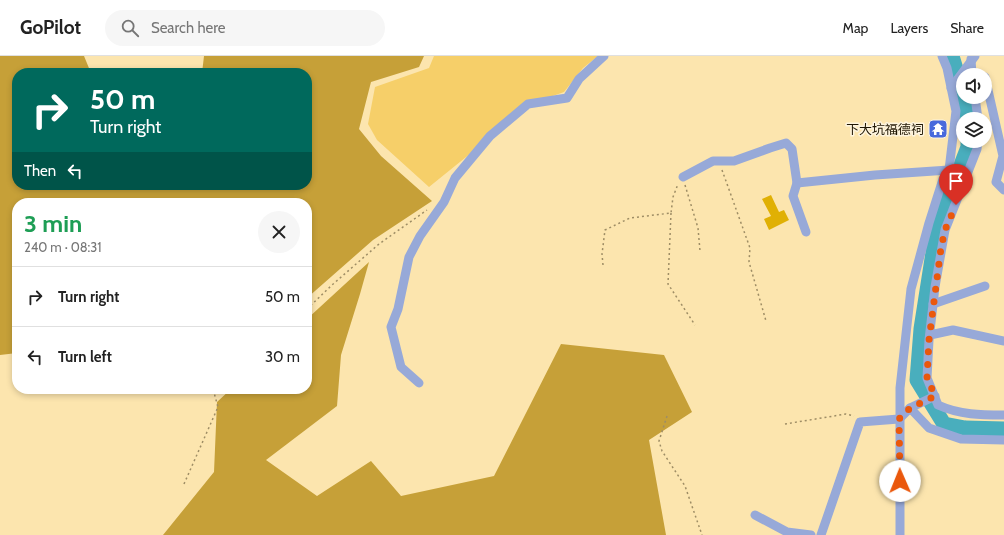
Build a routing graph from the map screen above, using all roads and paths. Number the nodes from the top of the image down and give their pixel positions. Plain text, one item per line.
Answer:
1 (604, 56) edge
2 (942, 56) edge
3 (972, 57) edge
4 (972, 68) edge
5 (979, 68) edge
6 (951, 88) junction
7 (991, 104) edge
8 (977, 148) edge
9 (713, 161) junction
10 (949, 170) junction
11 (683, 178) junction
12 (797, 183) junction
13 (1004, 190) edge
14 (428, 209) dead end
15 (671, 213) junction
16 (806, 232) dead end
17 (700, 252) dead end
18 (603, 265) dead end
19 (985, 286) dead end
20 (312, 304) edge
21 (933, 304) junction
22 (766, 321) dead end
23 (695, 325) dead end
24 (930, 334) junction
25 (1004, 341) edge
26 (419, 383) dead end
27 (214, 394) edge
28 (935, 396) junction
29 (910, 408) junction
30 (1004, 415) edge
31 (668, 416) dead end
32 (899, 419) junction
33 (860, 422) junction
34 (785, 424) dead end
35 (1004, 440) edge
36 (184, 484) dead end
37 (755, 515) dead end
38 (784, 532) edge
39 (702, 535) edge
40 (811, 535) edge
41 (821, 535) edge
42 (900, 535) edge

1 - 26 street
2 - 6 street
3 - 4 street
3 - 5 street
3 - 6 street
6 - 10 street
7 - 13 street
8 - 21 street
9 - 11 street
9 - 12 street
9 - 22 path
10 - 12 street
10 - 32 street
11 - 15 path
11 - 17 path
12 - 16 street
14 - 20 path
15 - 18 path
15 - 23 path
19 - 21 street
21 - 24 street
24 - 25 street
24 - 28 street
27 - 36 path
28 - 29 street
28 - 30 street
29 - 32 street
29 - 35 street
31 - 39 path
32 - 33 street
32 - 42 street
33 - 34 path
33 - 41 street
37 - 38 street
38 - 40 street

